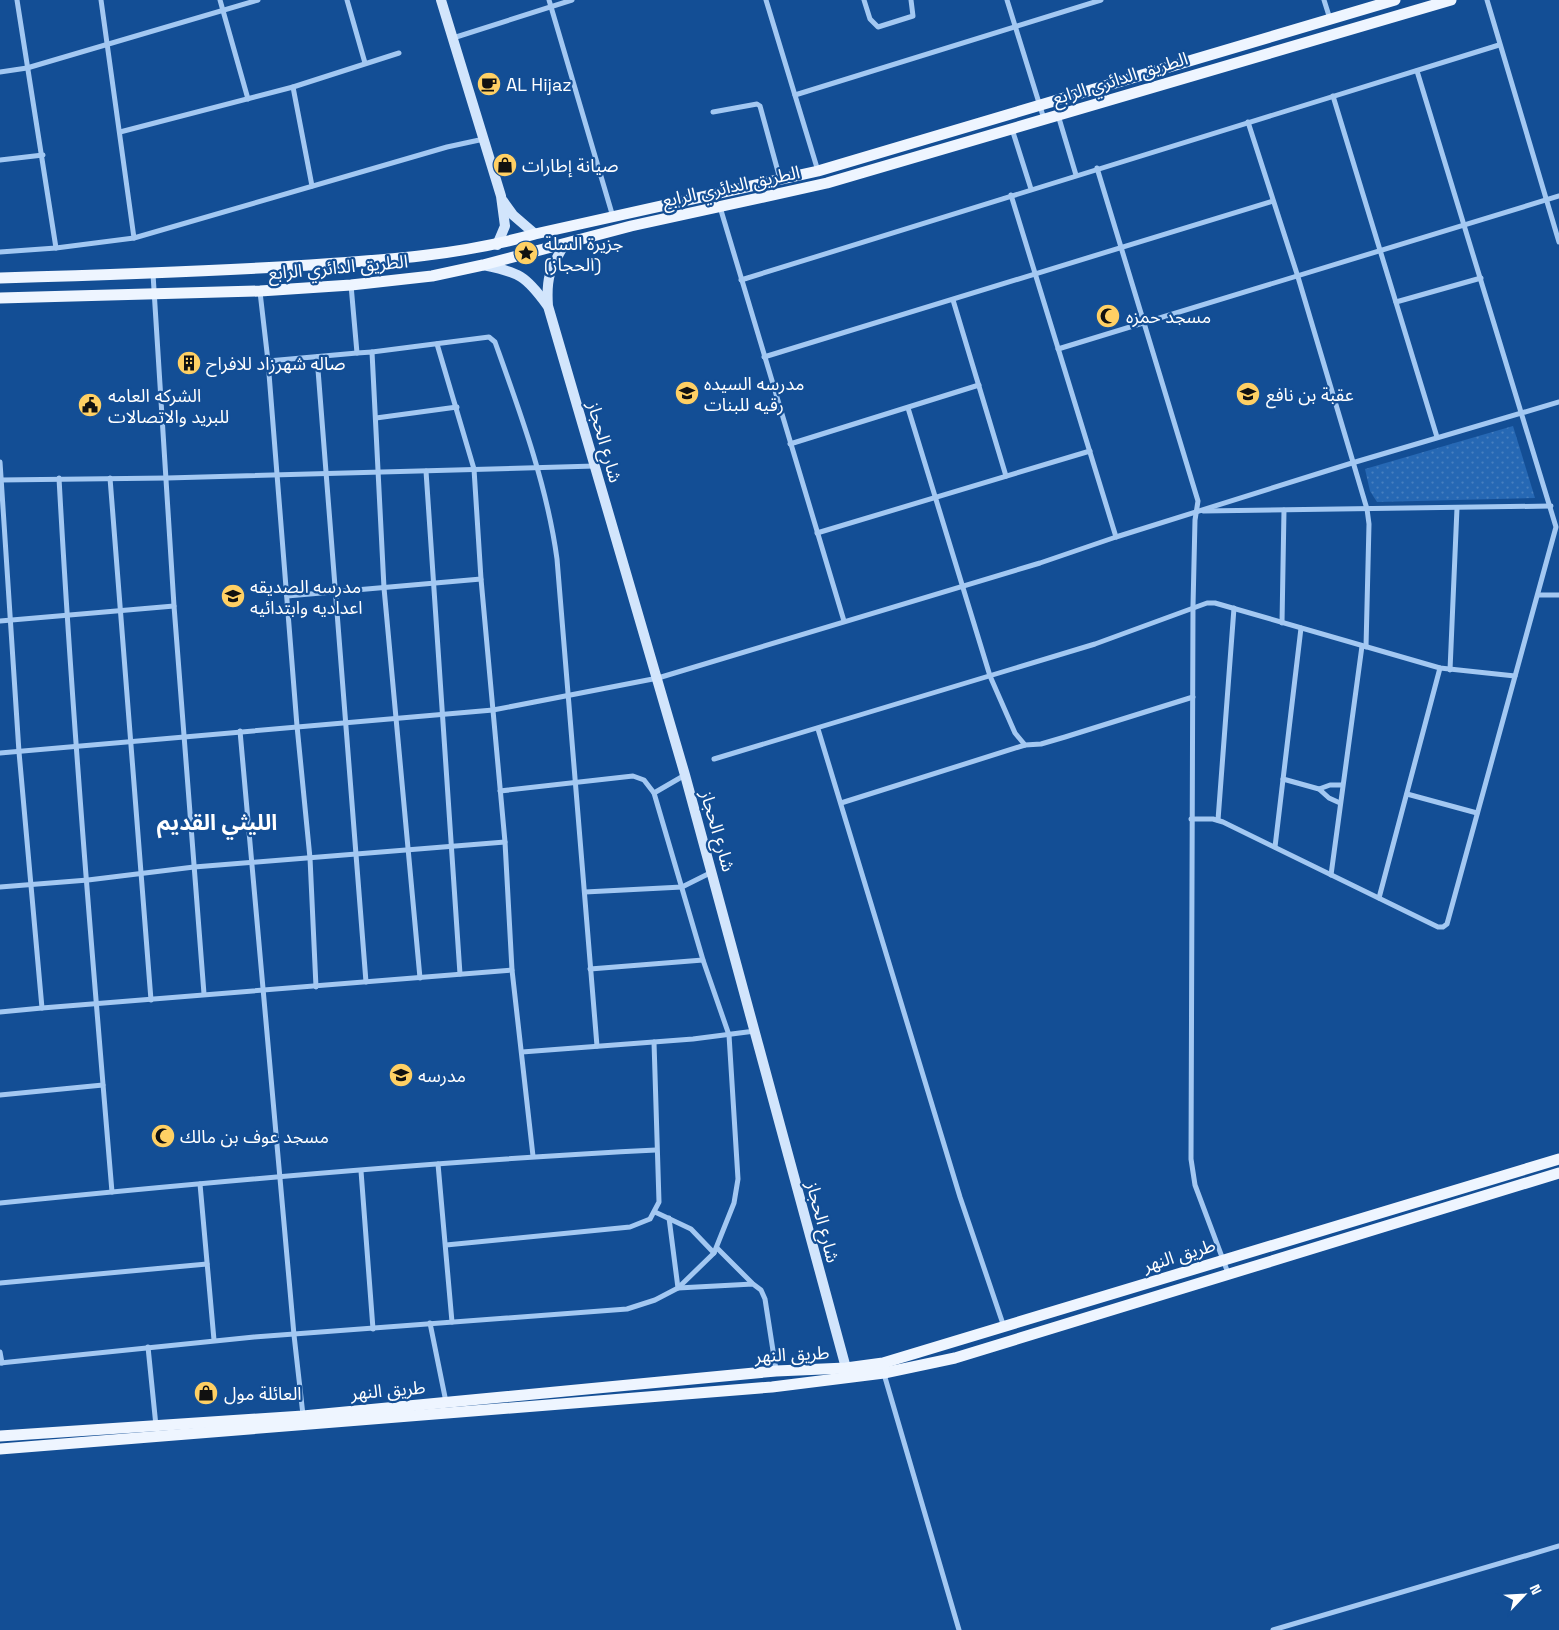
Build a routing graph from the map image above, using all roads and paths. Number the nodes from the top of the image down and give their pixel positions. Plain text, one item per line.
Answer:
1 (17, 0) edge
2 (100, 0) edge
3 (220, 0) edge
4 (258, 0) edge
5 (347, 0) edge
6 (441, 0) edge
7 (572, 0) edge
8 (766, 0) edge
9 (864, 0) edge
10 (911, 0) edge
11 (1007, 0) edge
12 (1101, 0) edge
13 (1324, 0) edge
14 (1394, 0) edge
15 (1451, 0) edge
16 (1487, 0) edge
17 (550, 3) edge
18 (223, 11) junction
19 (1330, 18) junction
20 (1015, 26) junction
21 (453, 38) junction
22 (106, 45) junction
23 (1499, 46) junction
24 (399, 53) dead end
25 (365, 63) junction
26 (27, 68) junction
27 (1417, 71) junction
28 (0, 72) edge
29 (293, 87) junction
30 (795, 95) junction
31 (1333, 96) junction
32 (248, 99) junction
33 (1040, 105) junction
34 (712, 112) dead end
35 (1058, 114) junction
36 (1044, 118) junction
37 (1248, 122) junction
38 (1012, 128) junction
39 (120, 132) junction
40 (484, 139) junction
41 (43, 155) junction
42 (0, 160) edge
43 (1097, 168) junction
44 (818, 171) junction
45 (1076, 175) junction
46 (780, 179) junction
47 (312, 186) junction
48 (1031, 189) junction
49 (1011, 195) junction
50 (500, 196) junction
51 (1559, 196) edge
52 (1273, 200) junction
53 (1546, 200) junction
54 (720, 207) junction
55 (614, 218) junction
56 (1464, 224) junction
57 (535, 234) junction
58 (134, 238) junction
59 (1559, 242) edge
60 (497, 245) junction
61 (564, 246) junction
62 (56, 248) junction
63 (1121, 249) junction
64 (0, 252) edge
65 (1380, 252) junction
66 (483, 265) junction
67 (153, 274) junction
68 (1036, 275) junction
69 (1298, 277) junction
70 (0, 278) edge
71 (1480, 278) junction
72 (740, 280) junction
73 (350, 285) junction
74 (260, 290) junction
75 (153, 295) junction
76 (0, 298) edge
77 (954, 300) junction
78 (1396, 302) junction
79 (548, 306) junction
80 (1144, 323) junction
81 (437, 344) junction
82 (1058, 349) junction
83 (357, 352) junction
84 (372, 352) junction
85 (317, 357) junction
86 (764, 357) junction
87 (268, 361) junction
88 (978, 385) junction
89 (1559, 402) edge
90 (457, 407) junction
91 (908, 408) junction
92 (1523, 413) junction
93 (376, 418) junction
94 (1437, 437) junction
95 (790, 444) junction
96 (1090, 452) junction
97 (0, 462) edge
98 (1352, 463) junction
99 (535, 466) junction
100 (595, 466) junction
101 (474, 469) junction
102 (378, 471) junction
103 (426, 471) junction
104 (277, 473) junction
105 (326, 473) junction
106 (1006, 476) junction
107 (58, 478) junction
108 (110, 478) junction
109 (167, 478) junction
110 (1, 480) edge
111 (937, 498) junction
112 (1551, 506) junction
113 (1457, 508) junction
114 (1367, 509) junction
115 (1284, 510) junction
116 (1198, 511) junction
117 (817, 533) junction
118 (1116, 537) junction
119 (481, 579) junction
120 (433, 583) junction
121 (964, 586) junction
122 (384, 588) junction
123 (336, 592) junction
124 (1538, 594) junction
125 (1559, 595) edge
126 (287, 596) junction
127 (174, 606) junction
128 (1193, 606) junction
129 (1234, 608) junction
130 (120, 610) junction
131 (66, 616) junction
132 (11, 620) junction
133 (0, 621) edge
134 (844, 621) junction
135 (1282, 623) junction
136 (1300, 628) junction
137 (1364, 647) junction
138 (1440, 668) junction
139 (1450, 670) junction
140 (990, 676) junction
141 (1515, 676) junction
142 (658, 678) junction
143 (569, 696) junction
144 (1193, 696) junction
145 (493, 710) junction
146 (441, 715) junction
147 (398, 718) junction
148 (345, 722) junction
149 (297, 726) junction
150 (818, 729) junction
151 (240, 731) junction
152 (185, 736) junction
153 (130, 740) junction
154 (1025, 745) junction
155 (76, 746) junction
156 (19, 752) junction
157 (0, 753) edge
158 (714, 760) dead end
159 (685, 775) junction
160 (1283, 779) junction
161 (575, 782) junction
162 (1342, 784) junction
163 (1319, 789) junction
164 (500, 791) junction
165 (654, 792) junction
166 (1407, 794) junction
167 (841, 803) junction
168 (1340, 803) junction
169 (1477, 813) junction
170 (1191, 819) junction
171 (1218, 820) junction
172 (505, 842) junction
173 (452, 846) junction
174 (1275, 847) junction
175 (409, 849) junction
176 (356, 854) junction
177 (310, 858) junction
178 (252, 863) junction
179 (194, 867) junction
180 (712, 872) junction
181 (139, 873) junction
182 (1331, 875) junction
183 (88, 880) junction
184 (30, 884) junction
185 (0, 887) edge
186 (682, 887) junction
187 (585, 892) junction
188 (1379, 898) junction
189 (703, 960) junction
190 (590, 969) junction
191 (512, 970) junction
192 (460, 974) junction
193 (420, 978) junction
194 (366, 982) junction
195 (316, 987) junction
196 (263, 990) junction
197 (204, 994) junction
198 (151, 1000) junction
199 (97, 1005) junction
200 (42, 1008) junction
201 (0, 1012) edge
202 (756, 1031) junction
203 (729, 1035) junction
204 (654, 1042) junction
205 (597, 1046) junction
206 (522, 1052) junction
207 (103, 1086) junction
208 (0, 1095) edge
209 (656, 1150) junction
210 (533, 1156) junction
211 (1559, 1159) edge
212 (438, 1164) junction
213 (361, 1171) junction
214 (1559, 1173) edge
215 (280, 1176) junction
216 (200, 1184) junction
217 (112, 1192) junction
218 (0, 1203) edge
219 (655, 1212) junction
220 (668, 1218) junction
221 (446, 1245) junction
222 (715, 1250) junction
223 (1223, 1260) junction
224 (207, 1264) junction
225 (1228, 1273) junction
226 (0, 1283) edge
227 (753, 1284) junction
228 (678, 1288) junction
229 (452, 1322) junction
230 (430, 1323) junction
231 (1004, 1327) junction
232 (373, 1329) junction
233 (294, 1335) junction
234 (214, 1340) junction
235 (148, 1347) junction
236 (0, 1352) edge
237 (1, 1363) edge
238 (846, 1368) junction
239 (776, 1371) junction
240 (884, 1373) junction
241 (446, 1403) junction
242 (303, 1416) junction
243 (156, 1426) junction
244 (72, 1430) junction
245 (0, 1436) edge
246 (71, 1444) junction
247 (0, 1449) edge
248 (1559, 1546) edge
249 (959, 1630) edge
250 (1273, 1630) edge

1 - 26 street
2 - 22 street
3 - 18 street
4 - 18 street
5 - 25 street
6 - 21 main road
7 - 17 street
8 - 30 street
9 - 10 street
11 - 20 street
12 - 20 street
13 - 19 street
14 - 19 main road, الطريق الدائري الرابع
15 - 35 main road, الطريق الدائري الرابع
16 - 23 street
17 - 21 street
17 - 55 street
18 - 22 street
18 - 32 street
19 - 33 main road, الطريق الدائري الرابع
20 - 30 street
20 - 33 street
21 - 40 main road
22 - 26 street
22 - 39 street
23 - 27 street
23 - 53 street
24 - 25 street
25 - 29 street
26 - 28 street
26 - 41 street
27 - 31 street
27 - 56 street
29 - 32 street
29 - 47 street
30 - 44 street
31 - 37 street
31 - 65 street
32 - 39 street
33 - 36 street
33 - 44 main road, الطريق الدائري الرابع
34 - 46 street
35 - 36 main road, الطريق الدائري الرابع
35 - 45 street
36 - 38 main road, الطريق الدائري الرابع
37 - 43 street
37 - 52 street
38 - 48 street
38 - 54 main road, الطريق الدائري الرابع
39 - 58 street
40 - 47 street
40 - 50 main road
41 - 42 street
41 - 62 street
43 - 45 street
43 - 63 street
44 - 46 main road, الطريق الدائري الرابع
45 - 48 street
46 - 55 main road, الطريق الدائري الرابع
47 - 58 street
48 - 49 street
49 - 68 street
49 - 72 street
50 - 57 main road
50 - 60 main road
51 - 53 street
52 - 63 street
52 - 69 street
53 - 56 street
53 - 59 street
54 - 61 main road, الطريق الدائري الرابع
54 - 72 street
55 - 57 main road, الطريق الدائري الرابع
56 - 65 street
56 - 71 street
57 - 60 main road, الطريق الدائري الرابع
58 - 62 street
60 - 67 main road, الطريق الدائري الرابع
61 - 66 main road, الطريق الدائري الرابع
61 - 79 main road, شارع الحجاز
62 - 64 street
63 - 68 street
63 - 80 street
65 - 69 street
65 - 78 street
66 - 73 main road, الطريق الدائري الرابع
66 - 79 main road, شارع الحجاز
67 - 70 main road, الطريق الدائري الرابع
67 - 75 street
68 - 77 street
68 - 82 street
69 - 80 street
69 - 98 street
71 - 78 street
71 - 92 street
72 - 86 street
73 - 74 main road, الطريق الدائري الرابع
73 - 83 street
74 - 75 main road, الطريق الدائري الرابع
74 - 87 street
75 - 76 main road, الطريق الدائري الرابع
75 - 109 street
77 - 86 street
77 - 88 street
78 - 94 street
79 - 100 main road, شارع الحجاز
80 - 82 street
80 - 116 street
81 - 84 street
81 - 90 street
81 - 99 street
82 - 96 street
83 - 84 street
83 - 85 street
84 - 93 street
85 - 87 street
85 - 105 street
86 - 95 street
87 - 104 street
88 - 91 street
88 - 106 street
89 - 92 street
90 - 93 street
90 - 101 street
91 - 95 street
91 - 111 street
92 - 94 street
92 - 112 street
93 - 102 street
94 - 98 street
95 - 117 street
96 - 106 street
96 - 118 street
97 - 110 street
98 - 114 street
98 - 116 street
99 - 100 street
99 - 101 street
99 - 143 street
100 - 142 main road, شارع الحجاز
101 - 103 street
101 - 119 street
102 - 103 street
102 - 105 street
102 - 122 street
103 - 120 street
104 - 105 street
104 - 109 street
104 - 126 street
105 - 123 street
106 - 111 street
107 - 108 street
107 - 110 street
107 - 131 street
108 - 109 street
108 - 130 street
109 - 127 street
110 - 132 street
111 - 117 street
111 - 121 street
112 - 113 street
112 - 124 street
113 - 114 street
113 - 139 street
114 - 115 street
114 - 137 street
115 - 116 street
115 - 135 street
116 - 118 street
116 - 128 street
117 - 134 street
118 - 121 street
119 - 120 street
119 - 145 street
120 - 122 street
120 - 146 street
121 - 134 street
121 - 140 street
122 - 123 street
122 - 147 street
123 - 126 street
123 - 148 street
124 - 125 street
124 - 141 street
126 - 149 street
127 - 130 street
127 - 152 street
128 - 129 street
128 - 140 street
128 - 144 street
129 - 135 street
129 - 171 street
130 - 131 street
130 - 153 street
131 - 132 street
131 - 155 street
132 - 133 street
132 - 156 street
134 - 142 street
135 - 136 street
136 - 137 street
136 - 160 street
137 - 138 street
137 - 162 street
138 - 139 street
138 - 166 street
139 - 141 street
140 - 150 street
140 - 154 street
141 - 169 street
142 - 143 street
142 - 159 main road, شارع الحجاز
143 - 145 street
143 - 161 street
144 - 154 street
144 - 170 street
145 - 146 street
145 - 164 street
146 - 147 street
146 - 173 street
147 - 148 street
147 - 175 street
148 - 149 street
148 - 176 street
149 - 151 street
149 - 177 street
150 - 158 street
150 - 167 street
151 - 152 street
151 - 178 street
152 - 153 street
152 - 179 street
153 - 155 street
153 - 181 street
154 - 167 street
155 - 156 street
155 - 183 street
156 - 157 street
156 - 184 street
159 - 165 street
159 - 180 main road, شارع الحجاز
160 - 163 street
160 - 174 street
161 - 164 street
161 - 165 street
161 - 187 street
162 - 163 street
162 - 168 street
163 - 168 street
164 - 172 street
165 - 186 street
166 - 169 street
166 - 188 street
167 - 231 street
168 - 182 street
169 - 188 street
170 - 171 street
170 - 223 street
171 - 174 street
172 - 173 street
172 - 191 street
173 - 175 street
173 - 192 street
174 - 182 street
175 - 176 street
175 - 193 street
176 - 177 street
176 - 194 street
177 - 178 street
177 - 195 street
178 - 179 street
178 - 196 street
179 - 181 street
179 - 197 street
180 - 186 street
180 - 202 main road, شارع الحجاز
181 - 183 street
181 - 198 street
182 - 188 street
183 - 184 street
183 - 199 street
184 - 185 street
184 - 200 street
186 - 187 street
186 - 189 street
187 - 190 street
189 - 190 street
189 - 203 street
190 - 205 street
191 - 192 street
191 - 206 street
192 - 193 street
193 - 194 street
194 - 195 street
195 - 196 street
196 - 197 street
196 - 215 street
197 - 198 street
198 - 199 street
199 - 200 street
199 - 207 street
200 - 201 street
202 - 203 street
202 - 238 main road, شارع الحجاز
203 - 204 street
203 - 222 street
204 - 205 street
204 - 209 street
205 - 206 street
206 - 210 street
207 - 208 street
207 - 217 street
209 - 210 street
209 - 219 street
210 - 212 street
211 - 223 main road, طريق النهر
212 - 213 street
212 - 221 street
213 - 215 street
213 - 232 street
214 - 225 main road, طريق النهر
215 - 216 street
215 - 233 street
216 - 217 street
216 - 224 street
217 - 218 street
219 - 220 street
219 - 221 street
220 - 222 street
220 - 228 street
221 - 229 street
222 - 227 street
222 - 228 street
223 - 225 street
223 - 231 main road, طريق النهر
224 - 226 street
224 - 234 street
225 - 240 main road, طريق النهر
227 - 228 street
227 - 239 street
228 - 229 street
229 - 230 street
230 - 232 street
230 - 241 street
231 - 238 main road, طريق النهر
232 - 233 street
233 - 234 street
233 - 242 street
234 - 235 street
235 - 237 street
235 - 243 street
236 - 237 street
238 - 239 main road, طريق النهر
239 - 241 main road, طريق النهر
240 - 246 main road, طريق النهر
240 - 249 street
241 - 242 main road, طريق النهر
242 - 243 main road, طريق النهر
243 - 244 main road, طريق النهر
244 - 245 main road, طريق النهر
244 - 246 main road
246 - 247 main road, طريق النهر
248 - 250 street

